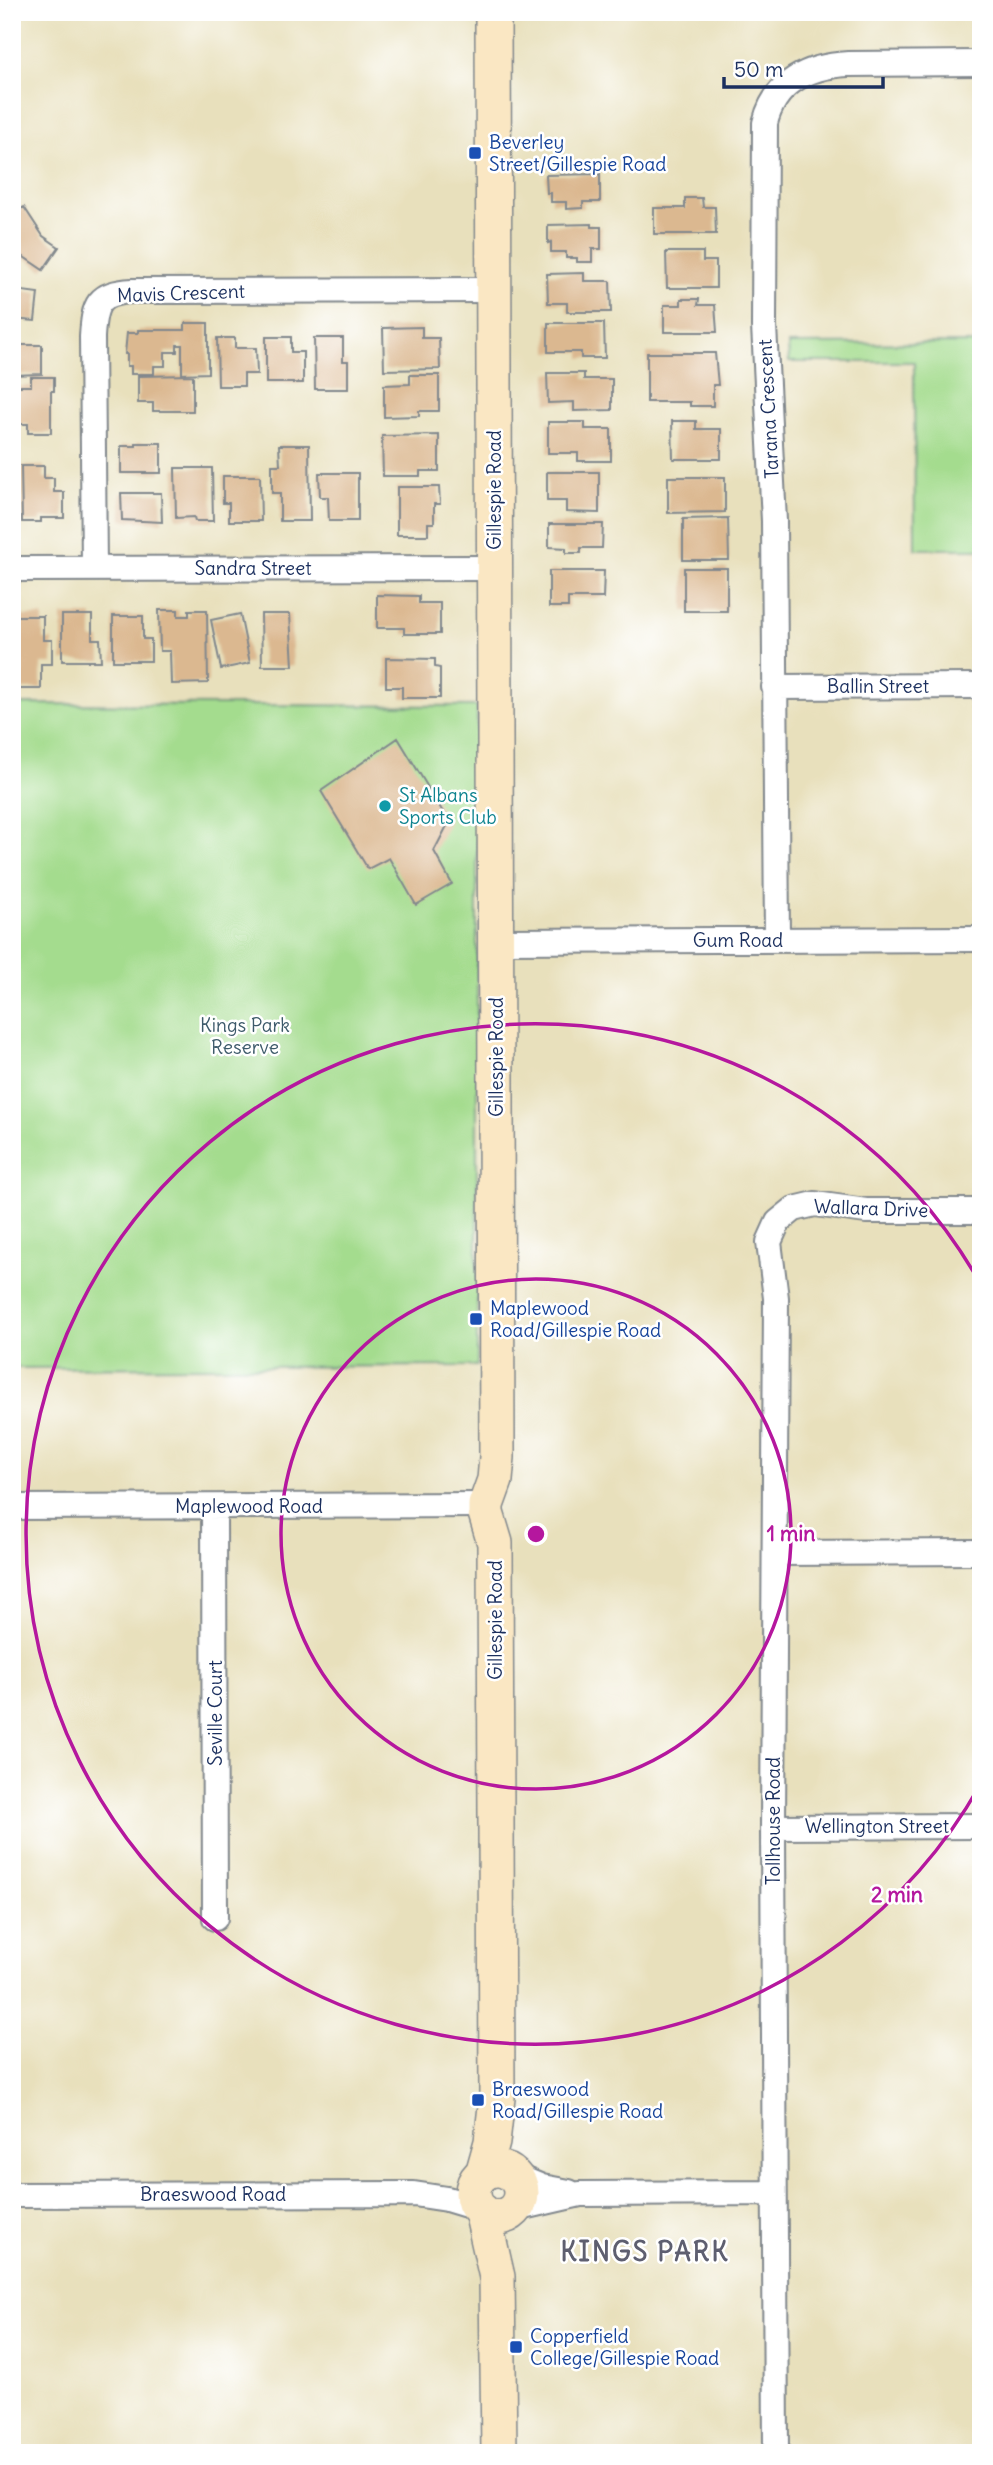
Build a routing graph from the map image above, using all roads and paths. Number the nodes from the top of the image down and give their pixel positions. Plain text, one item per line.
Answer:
1 (493, 12) edge
2 (981, 63) edge
3 (493, 290) junction
4 (494, 568) junction
5 (12, 569) edge
6 (94, 569) junction
7 (981, 685) edge
8 (774, 687) junction
9 (981, 939) edge
10 (777, 940) junction
11 (495, 941) junction
12 (803, 1206) joint
13 (981, 1211) edge
14 (486, 1505) junction
15 (12, 1507) edge
16 (214, 1507) junction
17 (981, 1552) edge
18 (776, 1553) junction
19 (981, 1826) edge
20 (773, 1827) junction
21 (215, 1918) dead end
22 (497, 2193) junction
23 (774, 2193) junction
24 (580, 2194) junction
25 (12, 2195) edge
26 (499, 2453) edge
27 (776, 2453) edge

1 - 3 street, Gillespie Road
2 - 8 street, Tarana Crescent
3 - 4 street, Gillespie Road
3 - 6 street, Mavis Crescent
4 - 6 street, Sandra Street
4 - 11 street, Gillespie Road
5 - 6 street, Sandra Street
7 - 8 street, Ballin Street
8 - 10 street, Tarana Crescent
9 - 10 street, Gum Road
10 - 11 street, Gum Road
11 - 14 street, Gillespie Road
12 - 13 street, Wallara Drive
12 - 18 street, Tollhouse Road
14 - 16 street, Maplewood Road
14 - 22 street, Gillespie Road
15 - 16 street, Maplewood Road
16 - 21 street, Seville Court
17 - 18 street
18 - 20 street, Tollhouse Road
19 - 20 street, Wellington Street
20 - 23 street, Tollhouse Road
22 - 24 street, Braeswood Road
22 - 24 street, Braeswood Road
22 - 25 street, Braeswood Road
22 - 26 street, Gillespie Road
23 - 24 street, Braeswood Road
23 - 27 street, Tollhouse Road

